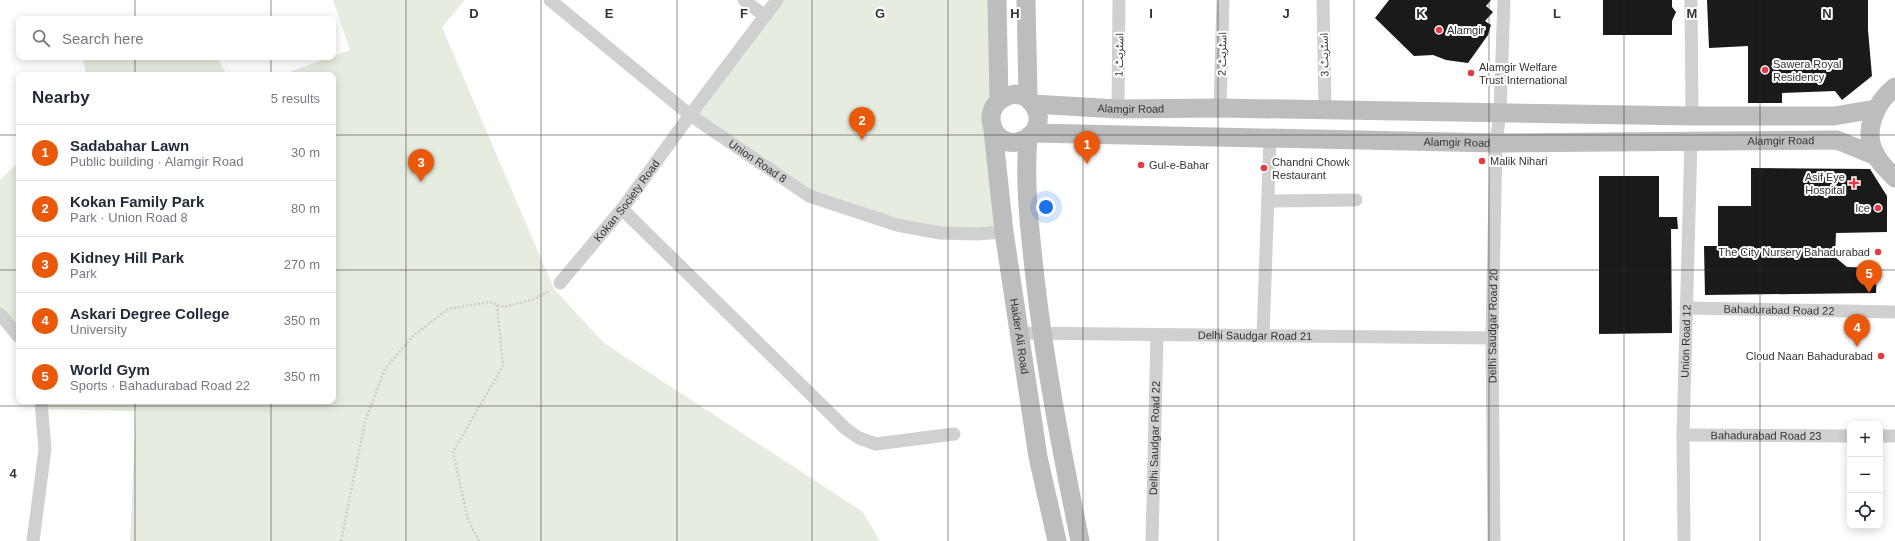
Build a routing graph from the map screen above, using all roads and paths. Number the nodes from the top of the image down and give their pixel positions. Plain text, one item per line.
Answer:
1 (550, 0) edge
2 (744, 0) edge
3 (777, 0) edge
4 (997, 0) edge
5 (1026, 0) edge
6 (1119, 0) edge
7 (1223, 0) edge
8 (1322, 0) edge
9 (1504, 0) edge
10 (1691, 0) edge
11 (765, 16) junction
12 (1895, 87) edge
13 (999, 100) junction
14 (1031, 100) junction
15 (1220, 108) junction
16 (1118, 109) junction
17 (1876, 109) junction
18 (1325, 110) junction
19 (1500, 112) junction
20 (690, 115) junction
21 (1692, 116) junction
22 (993, 130) junction
23 (1031, 135) junction
24 (1270, 138) junction
25 (1691, 141) junction
26 (1496, 143) junction
27 (1876, 156) junction
28 (1895, 178) edge
29 (1268, 200) junction
30 (1356, 200) dead end
31 (622, 209) junction
32 (1004, 232) junction
33 (560, 283) joint
34 (497, 304) junction
35 (1686, 308) junction
36 (1895, 312) edge
37 (0, 314) edge
38 (16, 333) edge
39 (1019, 333) junction
40 (1042, 334) junction
41 (1157, 335) junction
42 (1263, 336) junction
43 (1492, 338) junction
44 (41, 404) edge
45 (954, 434) dead end
46 (1683, 435) junction
47 (1847, 436) edge
48 (1883, 436) edge
49 (1895, 436) edge
50 (33, 541) edge
51 (341, 541) edge
52 (479, 541) edge
53 (1057, 541) edge
54 (1080, 541) edge
55 (1152, 541) edge
56 (1494, 541) edge
57 (1684, 541) edge

1 - 20 street, Union Road 8
2 - 11 street
3 - 11 street, Kokan Society Road
4 - 13 street
5 - 14 street
6 - 16 street, اسٹریٹ 1
7 - 15 street, اسٹریٹ 2
8 - 18 street, اسٹریٹ 3
9 - 19 street, Delhi Saudgar Road 20
10 - 21 street
11 - 20 street, Kokan Society Road
12 - 17 street
13 - 14 street
13 - 22 street
14 - 16 street, Alamgir Road
14 - 23 street
15 - 16 street, Alamgir Road
15 - 18 street, Alamgir Road
17 - 21 street, Alamgir Road
17 - 27 street
18 - 19 street, Alamgir Road
19 - 21 street, Alamgir Road
19 - 26 street, Delhi Saudgar Road 20
20 - 31 street, Kokan Society Road
20 - 32 street, Union Road 8
22 - 23 street
22 - 32 street, Haider Ali Road
23 - 24 street, Alamgir Road
23 - 40 street, Haider Ali Road
24 - 26 street, Alamgir Road
24 - 29 street
25 - 26 street, Alamgir Road
25 - 27 street, Alamgir Road
25 - 35 street, Union Road 12
26 - 43 street, Delhi Saudgar Road 20
27 - 28 street
29 - 30 street
29 - 42 street
31 - 33 street, Kokan Society Road
31 - 45 street
32 - 39 street, Haider Ali Road
33 - 34 path
34 - 51 path
34 - 52 path
35 - 36 street, Bahadurabad Road 22
35 - 46 street, Union Road 12
37 - 38 street
39 - 40 street, Delhi Saudgar Road 21
39 - 53 street, Haider Ali Road
40 - 41 street, Delhi Saudgar Road 21
40 - 54 street, Haider Ali Road
41 - 42 street, Delhi Saudgar Road 21
41 - 55 street, Delhi Saudgar Road 22
42 - 43 street, Delhi Saudgar Road 21
43 - 56 street, Delhi Saudgar Road 20
44 - 50 street
46 - 47 street, Bahadurabad Road 23
46 - 57 street, Union Road 12
48 - 49 street

